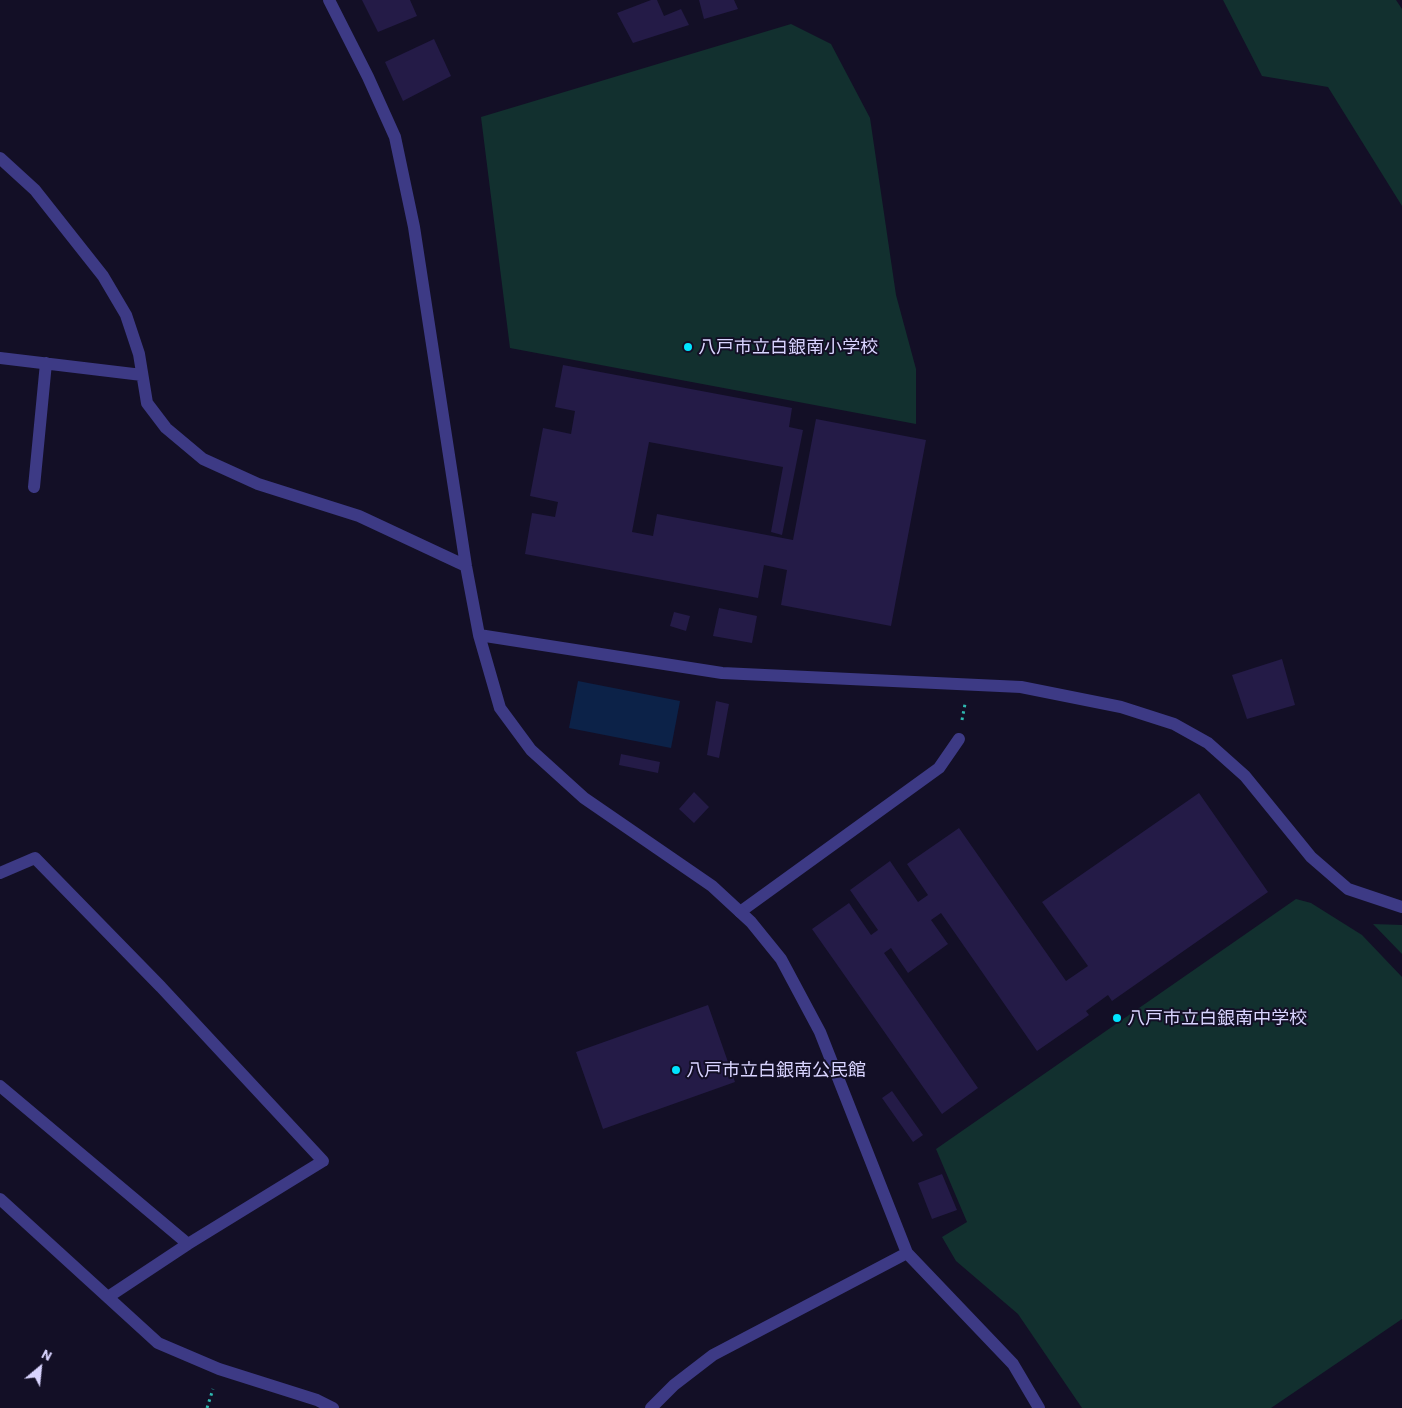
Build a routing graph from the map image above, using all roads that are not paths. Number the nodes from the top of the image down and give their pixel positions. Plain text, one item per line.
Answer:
1 (329, 0) edge
2 (0, 158) edge
3 (0, 358) edge
4 (46, 363) junction
5 (142, 376) junction
6 (34, 487) dead end
7 (466, 566) junction
8 (479, 635) junction
9 (959, 739) road end
10 (0, 873) edge
11 (1402, 907) edge
12 (740, 912) junction
13 (0, 1086) edge
14 (0, 1199) edge
15 (188, 1244) junction
16 (906, 1253) junction
17 (108, 1297) junction
18 (333, 1408) edge
19 (652, 1408) edge
20 (1039, 1408) edge

1 - 7 street
2 - 5 street
3 - 4 street
4 - 5 street
4 - 6 street
5 - 7 street
7 - 8 street
8 - 11 street
8 - 12 street
9 - 12 street
10 - 15 street
12 - 16 street
13 - 15 street
14 - 17 street
15 - 17 street
16 - 19 street
16 - 20 street
17 - 18 street

